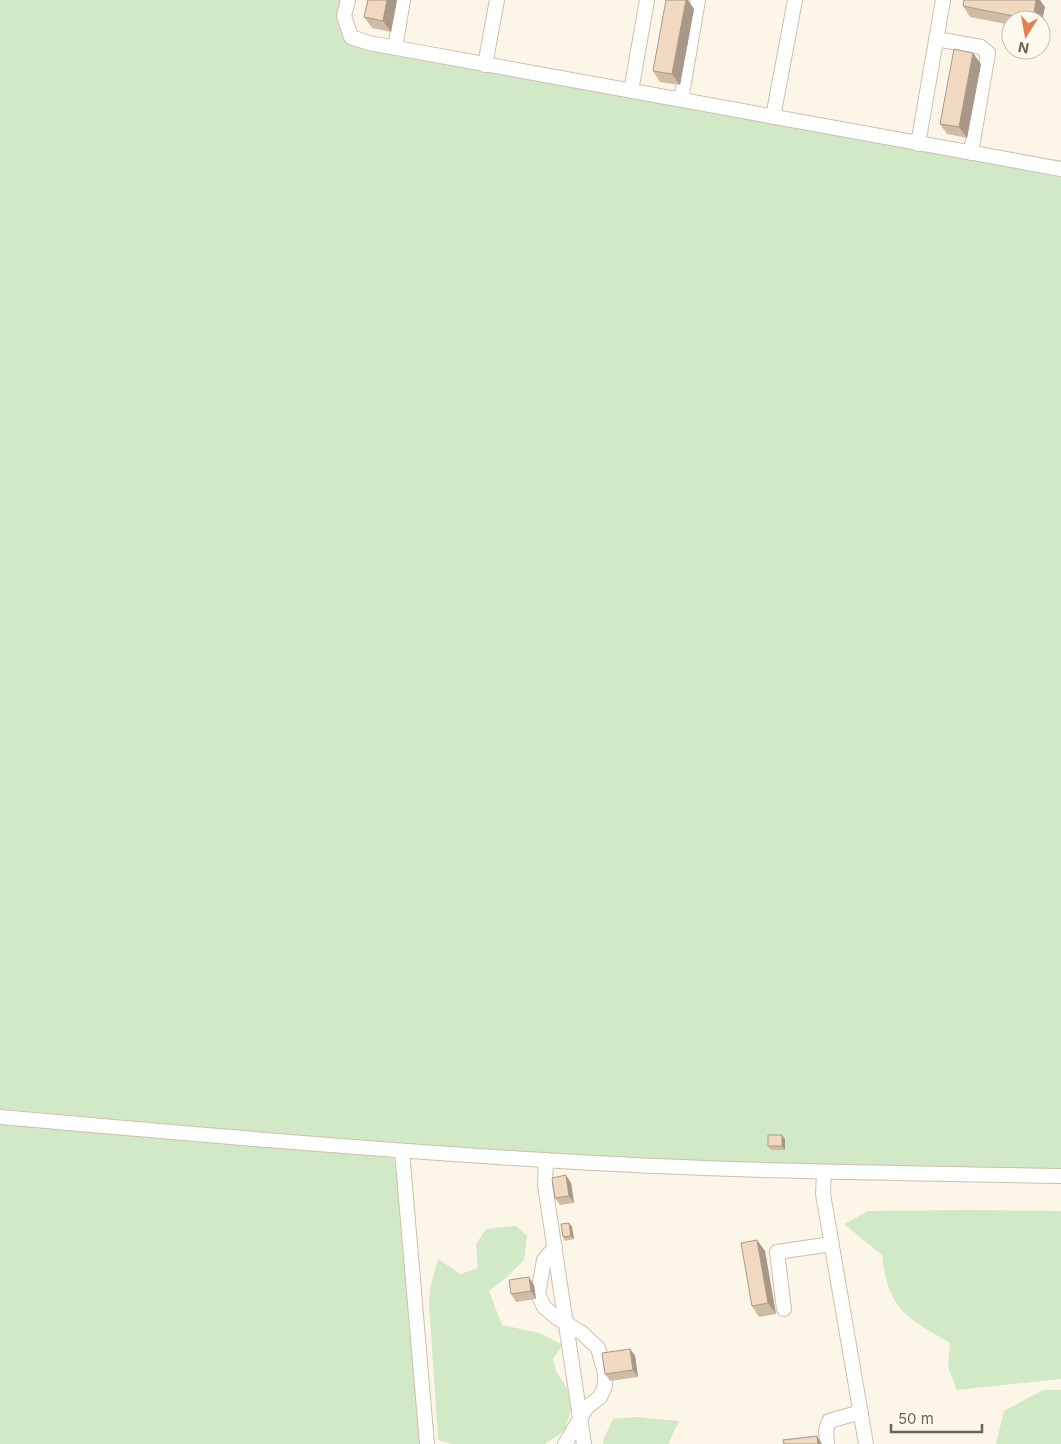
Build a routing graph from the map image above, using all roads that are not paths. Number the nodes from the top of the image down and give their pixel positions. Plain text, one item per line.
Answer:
1 (348, 0) edge
2 (403, 0) edge
3 (497, 0) edge
4 (647, 0) edge
5 (698, 0) edge
6 (795, 0) edge
7 (943, 0) edge
8 (936, 39) junction
9 (395, 48) junction
10 (485, 65) junction
11 (631, 91) junction
12 (682, 100) junction
13 (773, 117) junction
14 (918, 144) junction
15 (971, 153) junction
16 (1061, 169) edge
17 (0, 1117) edge
18 (402, 1151) junction
19 (546, 1160) junction
20 (824, 1172) junction
21 (1061, 1176) edge
22 (832, 1244) junction
23 (554, 1247) junction
24 (784, 1309) dead end
25 (566, 1324) junction
26 (860, 1412) junction
27 (580, 1418) junction
28 (427, 1444) edge
29 (565, 1444) edge
30 (584, 1444) edge
31 (827, 1444) edge
32 (866, 1444) edge

1 - 9 street
2 - 9 street
3 - 10 street
4 - 11 street
5 - 12 street
6 - 13 street
7 - 8 street
8 - 14 street
8 - 15 street
9 - 10 street
10 - 11 street
11 - 12 street
12 - 13 street
13 - 14 street
14 - 15 street
15 - 16 street
17 - 18 street
18 - 19 street
18 - 28 street
19 - 20 street
19 - 23 street
20 - 21 street
20 - 22 street
22 - 24 street
22 - 26 street
23 - 25 street
23 - 25 street
25 - 27 street
25 - 27 street
26 - 31 street
26 - 32 street
27 - 29 street
27 - 30 street

